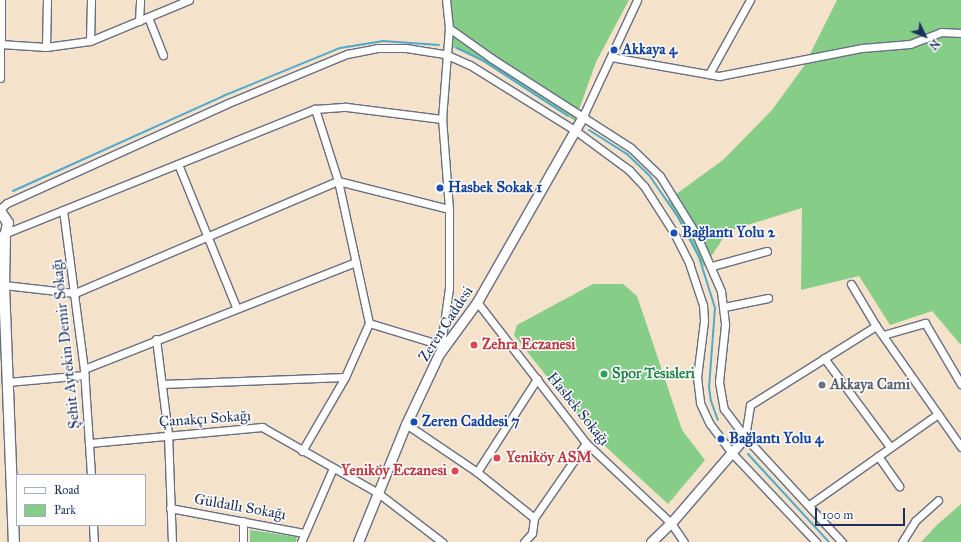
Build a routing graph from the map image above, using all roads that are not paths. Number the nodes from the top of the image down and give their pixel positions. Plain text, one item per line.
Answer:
1 (0, 0) edge
2 (47, 0) edge
3 (91, 0) edge
4 (140, 0) edge
5 (189, 0) edge
6 (446, 0) edge
7 (637, 0) edge
8 (750, 0) edge
9 (148, 17) junction
10 (139, 21) junction
11 (449, 28) junction
12 (961, 33) edge
13 (90, 41) junction
14 (0, 44) edge
15 (46, 47) junction
16 (445, 54) junction
17 (163, 55) dead end
18 (611, 57) junction
19 (709, 74) junction
20 (0, 78) edge
21 (315, 109) junction
22 (583, 116) junction
23 (442, 119) junction
24 (576, 131) junction
25 (178, 164) junction
26 (338, 181) junction
27 (449, 209) junction
28 (0, 210) edge
29 (63, 210) junction
30 (4, 236) edge
31 (206, 236) junction
32 (767, 251) dead end
33 (356, 262) junction
34 (712, 266) junction
35 (851, 284) dead end
36 (4, 285) junction
37 (75, 293) junction
38 (768, 298) dead end
39 (478, 302) junction
40 (236, 307) junction
41 (724, 307) junction
42 (370, 323) junction
43 (876, 326) junction
44 (883, 335) junction
45 (156, 340) junction
46 (440, 350) junction
47 (824, 358) junction
48 (84, 372) junction
49 (345, 377) junction
50 (536, 378) junction
51 (8, 382) junction
52 (162, 384) junction
53 (961, 384) edge
54 (938, 414) junction
55 (406, 424) junction
56 (168, 434) junction
57 (745, 437) junction
58 (958, 437) edge
59 (90, 443) junction
60 (586, 443) junction
61 (890, 447) junction
62 (961, 447) edge
63 (302, 451) junction
64 (731, 452) junction
65 (878, 456) junction
66 (333, 468) junction
67 (477, 472) junction
68 (91, 474) edge
69 (899, 486) dead end
70 (14, 493) edge
71 (378, 493) junction
72 (938, 500) dead end
73 (808, 504) junction
74 (170, 508) junction
75 (534, 518) junction
76 (242, 521) junction
77 (671, 523) junction
78 (93, 526) edge
79 (304, 532) junction
80 (14, 542) edge
81 (94, 542) edge
82 (172, 542) edge
83 (243, 542) edge
84 (301, 542) edge
85 (358, 542) edge
86 (442, 542) edge
87 (524, 542) edge
88 (651, 542) edge
89 (684, 542) edge
90 (816, 542) edge
91 (842, 542) edge
92 (902, 542) edge

1 - 14 main road
2 - 15 street
3 - 13 street
4 - 10 street
5 - 9 street
6 - 11 street
7 - 18 street
8 - 19 street
9 - 10 street
9 - 17 street
10 - 13 street
11 - 16 street
11 - 22 street
12 - 19 street
13 - 15 street
14 - 15 street
14 - 20 street
16 - 23 street
16 - 24 street
16 - 28 street
18 - 19 street
18 - 22 street
21 - 23 street
21 - 25 street
21 - 26 street
22 - 24 street, Zeren Caddesi
22 - 34 street
23 - 27 street
24 - 39 street, Zeren Caddesi
24 - 64 street
25 - 29 street
25 - 31 street
26 - 27 street
26 - 31 street
26 - 33 street
27 - 46 street
28 - 30 main road
29 - 30 street
29 - 37 street, Şehit Aytekin Demir Sokağı
30 - 36 main road
31 - 37 street
31 - 40 street
32 - 34 street
33 - 40 street
33 - 42 street
34 - 41 street
35 - 43 street
36 - 37 street
36 - 51 main road
37 - 48 street, Şehit Aytekin Demir Sokağı
38 - 41 street
39 - 46 street, Zeren Caddesi
39 - 50 street, Hasbek Sokağı
40 - 45 street
41 - 57 street
42 - 46 street
42 - 49 street
43 - 44 street
43 - 47 street
44 - 53 street
44 - 54 street
45 - 48 street
45 - 52 street
46 - 55 street, Zeren Caddesi
47 - 57 street
47 - 61 street
48 - 51 street
48 - 59 street, Şehit Aytekin Demir Sokağı
49 - 52 street
49 - 63 street
50 - 60 street, Hasbek Sokağı
50 - 67 street
51 - 70 main road
52 - 56 street
54 - 58 street
54 - 61 street
55 - 67 street
55 - 71 street, Zeren Caddesi
56 - 59 street, Çanakçı Sokağı
56 - 63 street, Çanakçı Sokağı
56 - 74 street
57 - 64 street
57 - 73 street
58 - 62 street
59 - 68 street, Şehit Aytekin Demir Sokağı
60 - 75 street
60 - 77 street, Hasbek Sokağı
61 - 65 street
63 - 66 street, Çanakçı Sokağı
64 - 77 street
64 - 90 street
65 - 69 street
65 - 73 street
66 - 71 street, Çanakçı Sokağı
66 - 79 street
67 - 75 street
70 - 80 main road
71 - 85 street, Zeren Caddesi
71 - 86 street, Çanakçı Sokağı
72 - 92 street
73 - 91 street
74 - 76 street, Güldallı Sokağı
74 - 82 street
75 - 87 street
76 - 79 street, Güldallı Sokağı
76 - 83 street
77 - 88 street
77 - 89 street, Hasbek Sokağı
78 - 81 street
79 - 84 street

